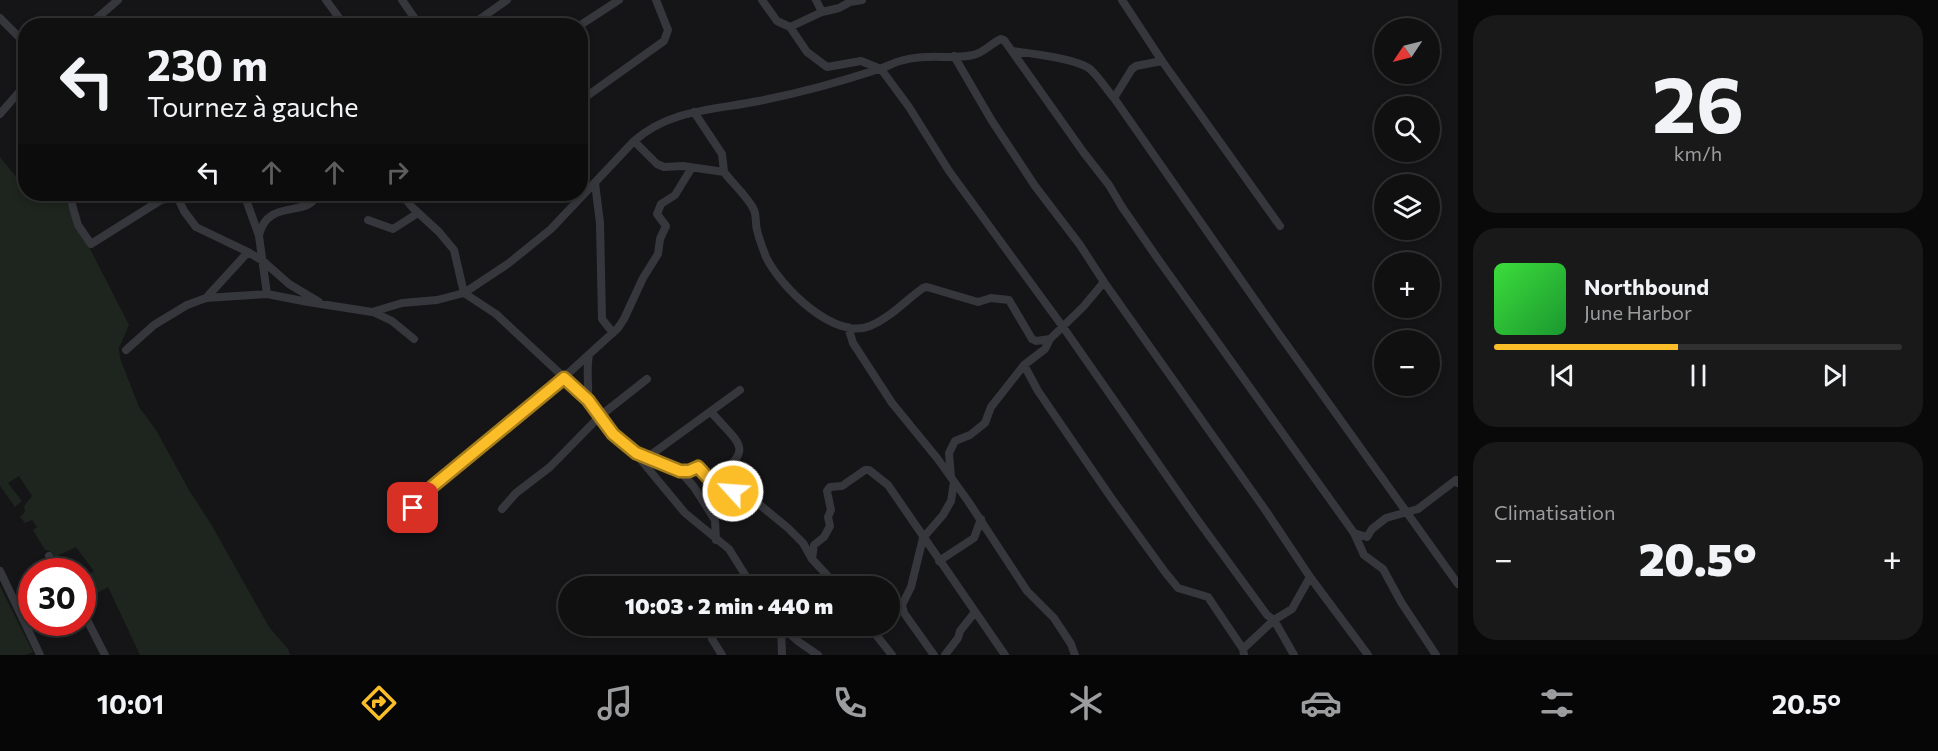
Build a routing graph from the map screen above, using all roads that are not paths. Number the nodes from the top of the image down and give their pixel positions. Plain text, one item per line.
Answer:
1 (118, 0) edge
2 (326, 0) edge
3 (402, 0) edge
4 (507, 0) edge
5 (619, 0) edge
6 (656, 0) edge
7 (762, 0) edge
8 (816, 0) edge
9 (862, 0) edge
10 (1122, 0) edge
11 (822, 12) junction
12 (0, 18) edge
13 (97, 18) edge
14 (339, 18) edge
15 (414, 18) edge
16 (481, 18) edge
17 (588, 20) edge
18 (790, 27) junction
19 (18, 36) edge
20 (1012, 51) junction
21 (954, 56) junction
22 (1162, 61) junction
23 (881, 69) junction
24 (18, 93) edge
25 (588, 95) edge
26 (1114, 98) junction
27 (694, 112) junction
28 (0, 114) edge
29 (634, 141) junction
30 (691, 169) junction
31 (724, 172) junction
32 (595, 183) junction
33 (588, 190) edge
34 (71, 201) edge
35 (159, 201) edge
36 (181, 201) edge
37 (246, 201) edge
38 (313, 201) edge
39 (407, 201) edge
40 (578, 201) edge
41 (418, 213) junction
42 (368, 220) dead end
43 (1280, 226) dead end
44 (259, 236) junction
45 (248, 252) junction
46 (262, 261) junction
47 (1104, 282) junction
48 (464, 293) junction
49 (267, 294) junction
50 (206, 298) junction
51 (324, 304) junction
52 (372, 312) junction
53 (848, 327) junction
54 (1063, 327) junction
55 (613, 333) junction
56 (414, 339) dead end
57 (1050, 339) junction
58 (126, 350) dead end
59 (589, 355) junction
60 (1024, 365) junction
61 (564, 378) junction
62 (647, 380) dead end
63 (740, 390) dead end
64 (588, 400) junction
65 (712, 412) junction
66 (600, 416) junction
67 (636, 453) junction
68 (680, 471) junction
69 (952, 479) junction
70 (711, 481) junction
71 (1458, 483) edge
72 (502, 509) dead end
73 (1406, 513) junction
74 (981, 519) junction
75 (407, 526) dead end
76 (1354, 533) junction
77 (923, 538) junction
78 (716, 540) junction
79 (812, 559) junction
80 (939, 561) junction
81 (0, 571) edge
82 (746, 576) edge
83 (828, 576) edge
84 (1310, 577) junction
85 (1458, 584) edge
86 (975, 612) junction
87 (1274, 620) junction
88 (95, 636) edge
89 (781, 636) edge
90 (794, 636) edge
91 (878, 636) edge
92 (712, 639) dead end
93 (1244, 652) edge
94 (40, 655) edge
95 (105, 655) edge
96 (722, 655) edge
97 (782, 655) edge
98 (818, 655) edge
99 (892, 655) edge
100 (934, 655) edge
101 (945, 655) edge
102 (1005, 655) edge
103 (1075, 655) edge
104 (1293, 655) edge
105 (1368, 655) edge
106 (1436, 655) edge

1 - 13 street
2 - 14 street
3 - 15 street
4 - 16 street
5 - 17 street
6 - 25 street
7 - 18 street
8 - 11 street
9 - 11 street
10 - 22 street
11 - 18 street
12 - 19 street
18 - 23 street
20 - 21 street
20 - 26 street
20 - 76 street
21 - 23 street
21 - 47 street
22 - 26 street
22 - 43 street
23 - 27 street
23 - 54 street
24 - 28 street
26 - 73 street
27 - 29 street
27 - 31 street
29 - 30 street
29 - 32 street
30 - 31 street
30 - 55 street
31 - 53 street
32 - 33 street
32 - 55 street
34 - 35 street
36 - 45 street
37 - 44 street
38 - 44 street
39 - 41 street
40 - 48 street
41 - 42 street
41 - 48 street
44 - 46 street
45 - 46 street
45 - 50 street
46 - 49 street
46 - 51 street
47 - 54 street
47 - 84 street
48 - 52 street
48 - 61 street
49 - 50 street
49 - 51 street
50 - 58 street
51 - 52 street
52 - 56 street
53 - 57 street
53 - 69 street
54 - 57 street
54 - 87 street
55 - 59 street
57 - 60 street
59 - 61 street
59 - 64 street
60 - 69 street
60 - 93 street
61 - 64 street
61 - 75 street
62 - 66 street
63 - 65 street
64 - 66 street
65 - 67 street
65 - 70 street
66 - 67 street
66 - 72 street
67 - 68 street
67 - 78 street
68 - 70 street
68 - 78 street
69 - 74 street
69 - 77 street
70 - 79 street
71 - 73 street
73 - 76 street
73 - 85 street
74 - 80 street
74 - 103 street
76 - 106 street
77 - 79 street
77 - 80 street
77 - 100 street
78 - 82 street
79 - 83 street
80 - 86 street
81 - 94 street
84 - 87 street
84 - 105 street
86 - 101 street
86 - 102 street
87 - 93 street
87 - 104 street
88 - 95 street
89 - 97 street
90 - 98 street
91 - 99 street
92 - 96 street

